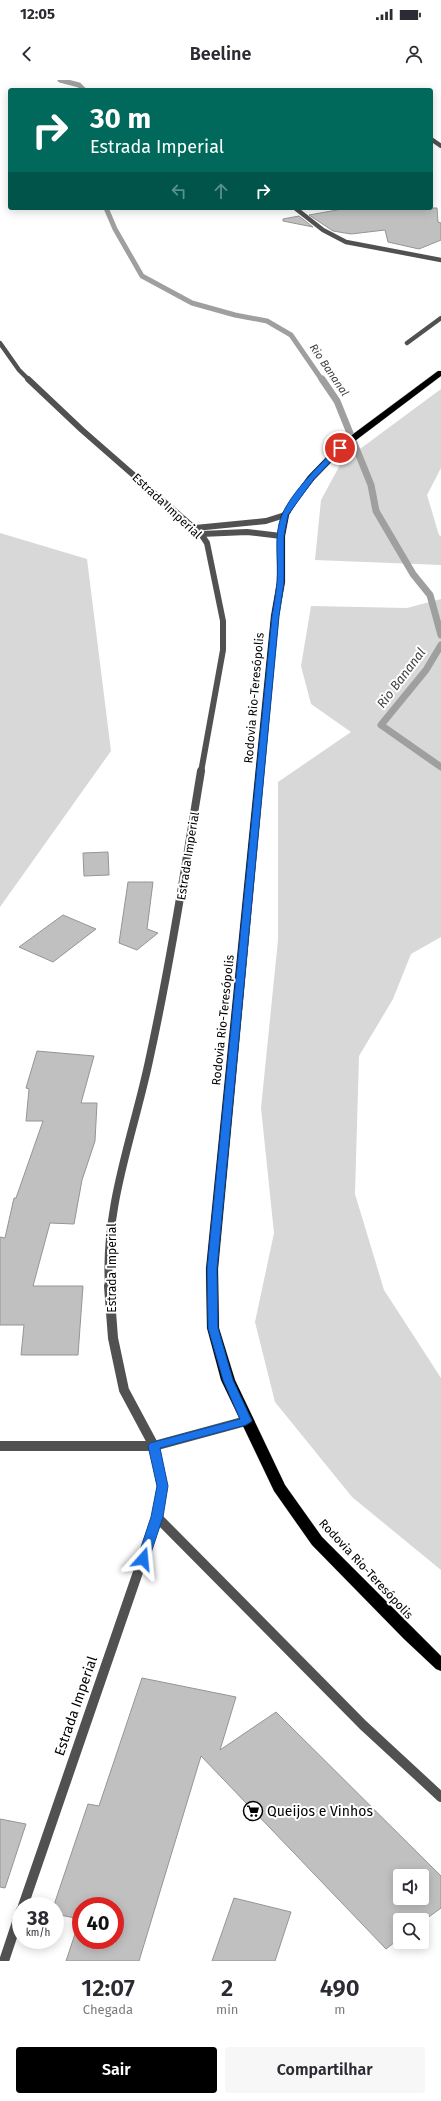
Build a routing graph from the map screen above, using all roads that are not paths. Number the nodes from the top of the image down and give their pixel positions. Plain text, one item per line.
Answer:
1 (298, 210) edge
2 (441, 260) edge
3 (441, 318) edge
4 (0, 343) edge
5 (407, 343) dead end
6 (441, 373) edge
7 (285, 515) junction
8 (195, 528) junction
9 (201, 534) junction
10 (281, 536) junction
11 (246, 1421) junction
12 (0, 1446) edge
13 (154, 1446) junction
14 (157, 1517) junction
15 (441, 1665) edge
16 (441, 1798) edge
17 (25, 1897) edge
18 (12, 1937) edge
19 (4, 1961) edge

1 - 2 street
3 - 5 street
4 - 8 street, Estrada Imperial
6 - 7 highway, Rodovia Rio-Teresópolis
7 - 8 street
7 - 10 highway, Rodovia Rio-Teresópolis
8 - 9 street, Estrada Imperial
9 - 10 street
9 - 13 street, Estrada Imperial
10 - 11 highway, Rodovia Rio-Teresópolis
11 - 13 street
11 - 15 highway, Rodovia Rio-Teresópolis
12 - 13 street
13 - 14 street, Estrada Imperial
14 - 16 street
14 - 17 street, Estrada Imperial
18 - 19 street

